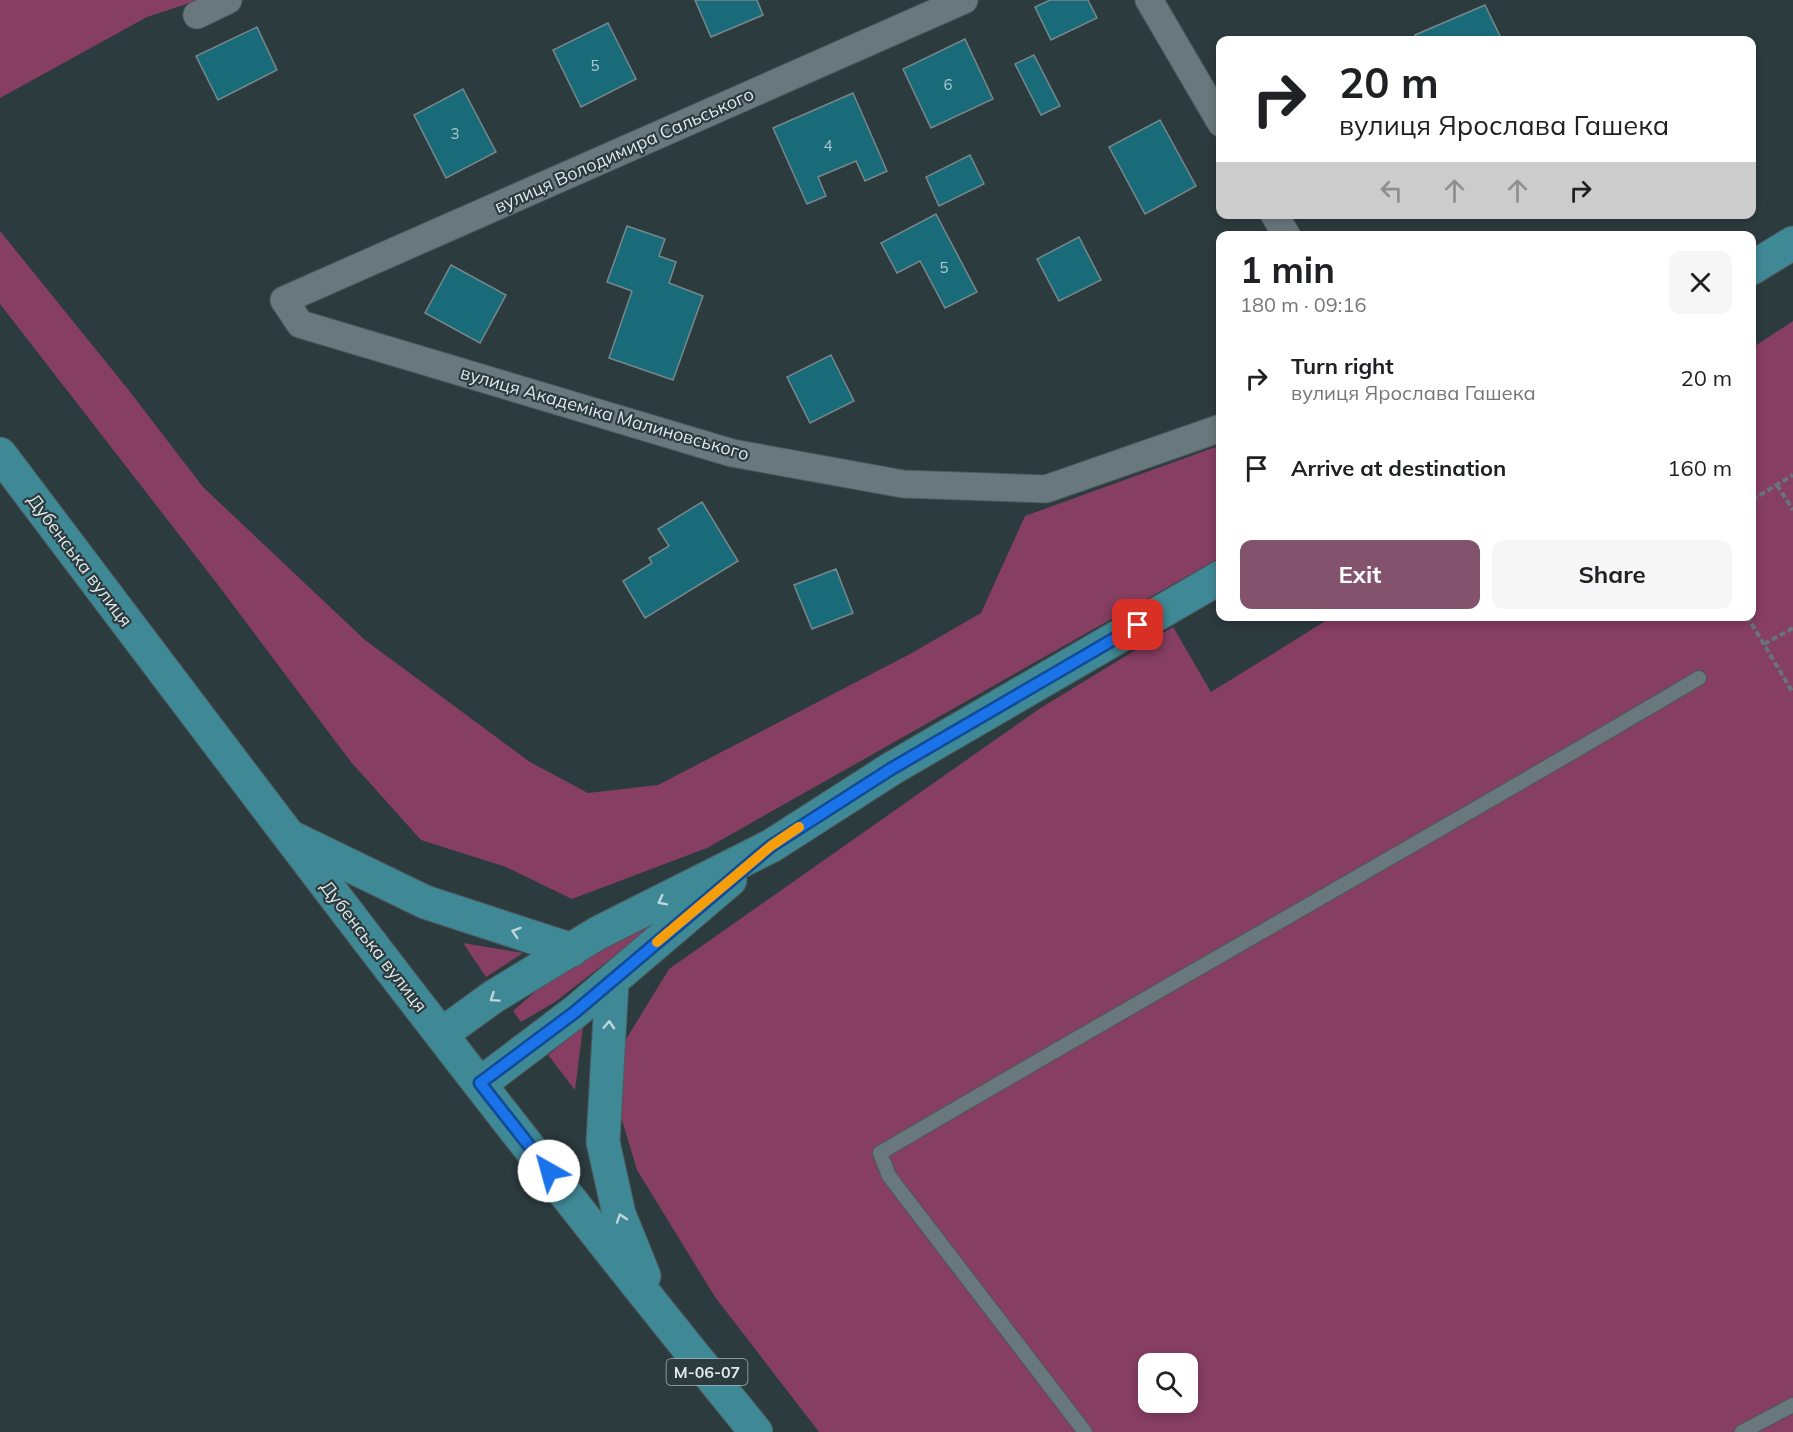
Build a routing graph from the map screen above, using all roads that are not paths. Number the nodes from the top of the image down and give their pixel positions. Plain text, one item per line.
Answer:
1 (228, 0) edge
2 (964, 0) edge
3 (1149, 0) edge
4 (197, 15) dead end
5 (1216, 114) edge
6 (1793, 243) edge
7 (1756, 266) edge
8 (284, 300) joint
9 (1216, 430) edge
10 (0, 454) edge
11 (1216, 580) edge
12 (1699, 678) dead end
13 (287, 835) junction
14 (771, 846) junction
15 (572, 950) junction
16 (612, 981) junction
17 (442, 1034) junction
18 (480, 1083) junction
19 (658, 1311) junction
20 (1793, 1405) edge
21 (756, 1432) edge
22 (1086, 1432) edge
23 (1742, 1432) edge

1 - 4 street
2 - 8 street, вулиця Володимира Сальського
3 - 5 street
6 - 7 main road
8 - 9 street, вулиця Академіка Малиновського
10 - 13 main road, Дубенська вулиця
11 - 14 main road
12 - 22 lane
15 -> 13 main road
13 - 17 main road, Дубенська вулиця
14 -> 15 main road
14 - 16 main road
15 -> 17 main road
16 - 18 main road
19 -> 16 main road
17 - 18 main road, Дубенська вулиця / М-06-07
18 - 19 main road, Дубенська вулиця / М-06-07
19 - 21 main road, Дубенська вулиця / М-06-07
20 - 23 lane

